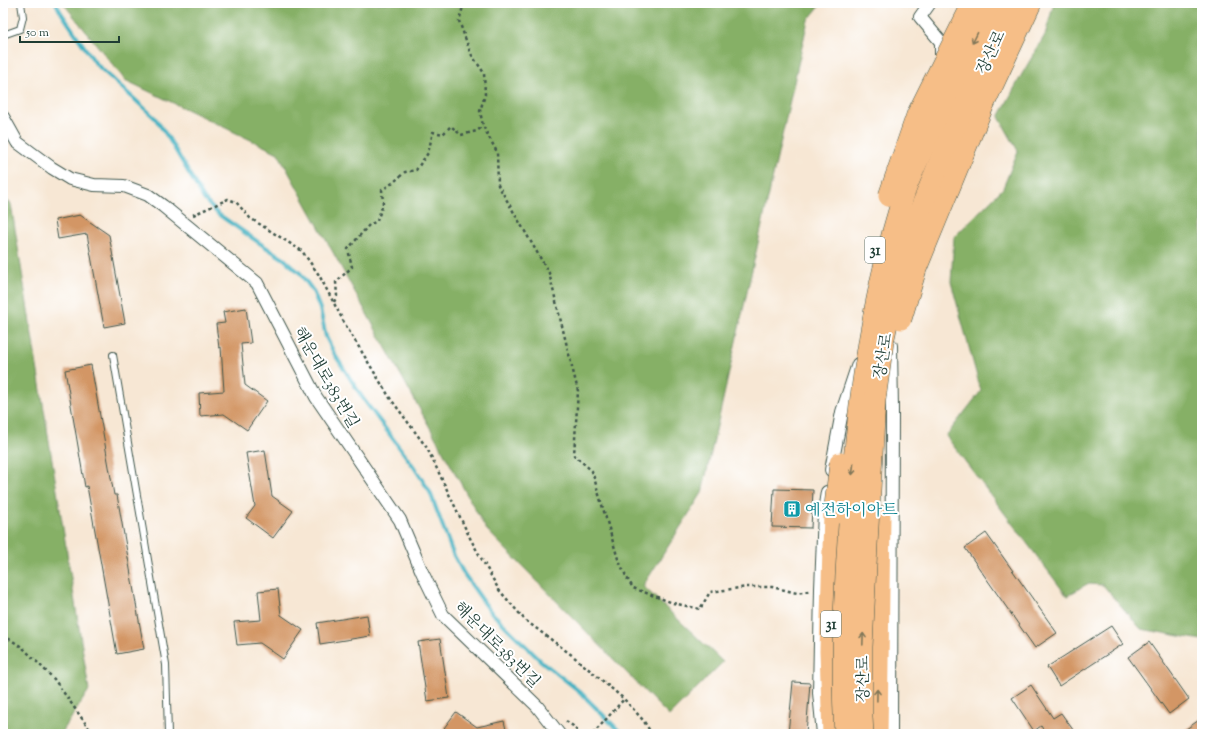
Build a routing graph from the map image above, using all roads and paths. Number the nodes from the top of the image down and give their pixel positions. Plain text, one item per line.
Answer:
1 (21, 3) edge
2 (464, 3) edge
3 (930, 3) edge
4 (973, 3) edge
5 (992, 3) edge
6 (1013, 3) edge
7 (1022, 3) edge
8 (1030, 3) edge
9 (3, 35) edge
10 (3, 117) edge
11 (483, 126) junction
12 (188, 217) dead end
13 (334, 302) junction
14 (869, 328) junction
15 (890, 331) junction
16 (113, 356) dead end
17 (821, 589) junction
18 (3, 635) edge
19 (624, 699) junction
20 (594, 733) edge
21 (93, 734) edge
22 (168, 734) edge
23 (559, 734) edge
24 (652, 734) edge
25 (823, 734) edge
26 (832, 734) edge
27 (845, 734) edge
28 (863, 734) edge
29 (877, 734) edge
30 (891, 734) edge

1 - 9 lane
2 - 11 path
3 - 14 street
4 - 26 highway, 31, bridge
5 -> 27 highway, 장산로, bridge
28 -> 6 highway, 장산로, bridge
7 - 15 street
29 -> 8 highway, bridge
10 - 23 street, 해운대로383번길
11 - 13 path
11 - 17 path
12 - 13 path
13 - 19 path
14 - 15 street
14 - 17 street
15 - 30 street
16 - 22 lane
17 - 25 street
18 - 21 path
19 - 20 path
19 - 24 path

